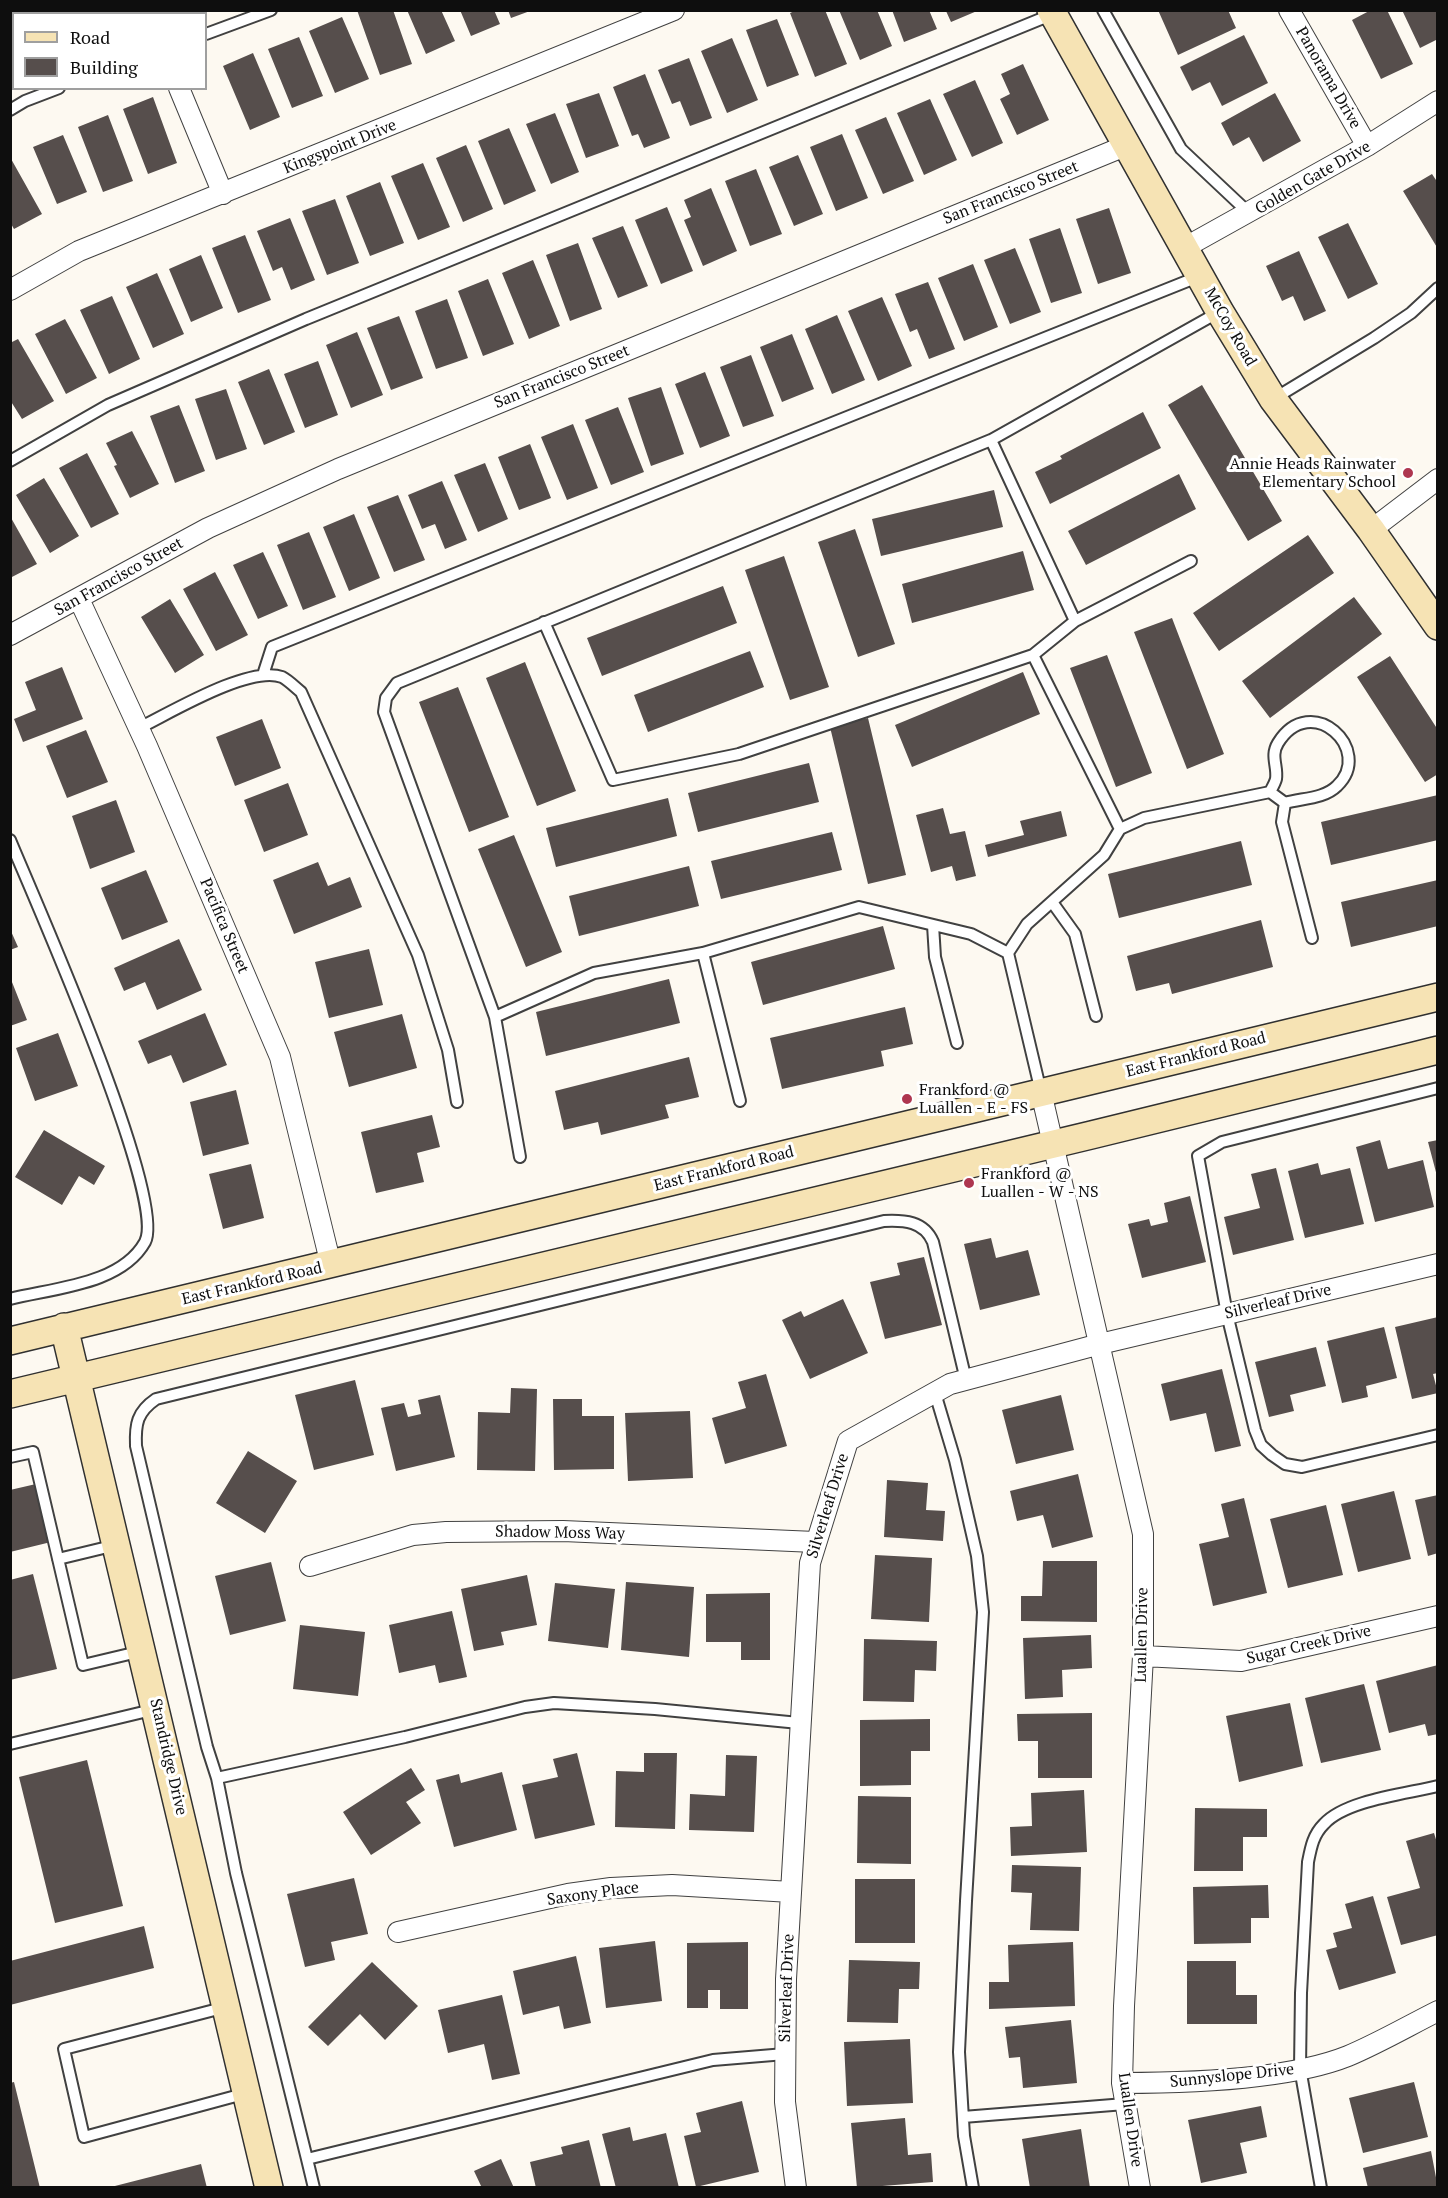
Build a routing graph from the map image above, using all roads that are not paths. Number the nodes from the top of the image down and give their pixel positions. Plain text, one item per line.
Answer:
1 (271, 10) edge
2 (674, 10) edge
3 (1103, 10) edge
4 (1289, 10) edge
5 (1052, 12) edge
6 (207, 34) edge
7 (54, 90) edge
8 (180, 90) edge
9 (1437, 101) edge
10 (10, 110) edge
11 (1125, 146) junction
12 (1367, 146) junction
13 (223, 194) junction
14 (1250, 214) junction
15 (1185, 248) junction
16 (1200, 276) junction
17 (1437, 288) edge
18 (10, 290) edge
19 (1220, 312) junction
20 (1273, 399) junction
21 (991, 440) junction
22 (10, 461) edge
23 (1437, 479) edge
24 (1371, 530) junction
25 (1191, 561) dead end
26 (79, 599) junction
27 (1075, 621) junction
28 (544, 622) junction
29 (1437, 626) edge
30 (10, 635) edge
31 (1032, 655) junction
32 (263, 675) junction
33 (139, 728) junction
34 (1270, 792) junction
35 (1285, 803) junction
36 (1120, 829) junction
37 (10, 840) edge
38 (1052, 902) junction
39 (933, 925) junction
40 (1312, 938) dead end
41 (703, 953) junction
42 (1008, 953) junction
43 (1437, 997) edge
44 (1096, 1016) dead end
45 (495, 1017) junction
46 (957, 1043) dead end
47 (1437, 1050) edge
48 (1437, 1089) edge
49 (1041, 1092) junction
50 (740, 1101) dead end
51 (457, 1102) dead end
52 (1053, 1143) junction
53 (520, 1157) dead end
54 (1437, 1264) edge
55 (332, 1265) junction
56 (10, 1299) edge
57 (1227, 1314) junction
58 (64, 1327) junction
59 (10, 1341) edge
60 (1100, 1344) junction
61 (76, 1378) junction
62 (966, 1380) junction
63 (935, 1393) junction
64 (10, 1394) edge
65 (1437, 1435) edge
66 (11, 1456) edge
67 (815, 1542) junction
68 (117, 1544) junction
69 (58, 1559) junction
70 (310, 1566) dead end
71 (1437, 1616) edge
72 (142, 1651) junction
73 (1143, 1656) junction
74 (156, 1709) junction
75 (799, 1723) junction
76 (10, 1744) edge
77 (217, 1778) junction
78 (1437, 1786) edge
79 (792, 1892) junction
80 (398, 1932) dead end
81 (227, 2007) junction
82 (1437, 2010) edge
83 (785, 2054) junction
84 (1300, 2068) junction
85 (1122, 2084) junction
86 (247, 2093) junction
87 (1125, 2104) junction
88 (963, 2117) junction
89 (307, 2158) junction
90 (269, 2187) edge
91 (314, 2187) edge
92 (796, 2187) edge
93 (973, 2187) edge
94 (1140, 2187) edge
95 (1321, 2187) edge

1 - 6 lane
2 - 13 street, Kingspoint Drive
3 - 14 lane
4 - 12 street, Panorama Drive
5 - 11 main road, McCoy Road
5 - 22 lane
7 - 10 lane
8 - 13 street
9 - 12 street, Golden Gate Drive
11 - 15 main road, McCoy Road
11 - 26 street, San Francisco Street
12 - 14 street, Golden Gate Drive
13 - 18 street, Kingspoint Drive
14 - 15 street, Golden Gate Drive
15 - 16 main road, McCoy Road
16 - 19 main road, McCoy Road
16 - 32 lane
17 - 20 lane
19 - 20 main road, McCoy Road
19 - 21 lane
20 - 24 main road, McCoy Road
21 - 27 lane
21 - 28 lane
23 - 24 street
24 - 29 main road, McCoy Road
25 - 27 lane
26 - 30 street, San Francisco Street
26 - 33 street, Pacifica Street
27 - 31 lane
28 - 31 lane
28 - 45 lane
31 - 36 lane
32 - 33 lane
32 - 51 lane
33 - 55 street, Pacifica Street
34 - 35 lane
34 - 35 lane
34 - 36 lane
35 - 40 lane
36 - 38 lane
37 - 56 lane
38 - 42 lane
38 - 44 lane
39 - 41 lane
39 - 42 lane
39 - 46 lane
41 - 45 lane
41 - 50 lane
42 - 49 lane
43 - 49 main road, East Frankford Road
45 - 53 lane
47 - 52 main road
48 - 57 lane
49 - 52 street, Luallen Drive
49 - 55 main road, East Frankford Road
52 - 60 street, Luallen Drive
52 - 61 main road
54 - 57 street, Silverleaf Drive
55 - 58 main road, East Frankford Road
57 - 60 street, Silverleaf Drive
57 - 65 lane
58 - 59 main road, East Frankford Road
58 - 61 main road, Standridge Drive
60 - 62 street, Silverleaf Drive
60 - 73 street, Luallen Drive
61 - 64 main road
61 - 68 main road, Standridge Drive
62 - 63 street, Silverleaf Drive
62 - 77 lane
63 - 67 street, Silverleaf Drive
63 - 88 lane
66 - 69 lane
67 - 70 street, Shadow Moss Way
67 - 75 street, Silverleaf Drive
68 - 69 lane
68 - 72 main road, Standridge Drive
69 - 72 lane
71 - 73 street, Sugar Creek Drive
72 - 74 main road, Standridge Drive
73 - 85 street, Luallen Drive
74 - 76 lane
74 - 81 main road, Standridge Drive
75 - 77 lane
75 - 79 street, Silverleaf Drive
77 - 89 lane
78 - 84 lane
79 - 80 street, Saxony Place
79 - 83 street, Silverleaf Drive
81 - 86 main road, Standridge Drive
81 - 86 lane
82 - 84 street, Sunnyslope Drive
83 - 89 lane
83 - 92 street, Silverleaf Drive
84 - 85 street, Sunnyslope Drive
84 - 95 lane
85 - 87 street, Luallen Drive
86 - 90 main road, Standridge Drive
87 - 88 lane
87 - 94 street, Luallen Drive
88 - 93 lane
89 - 91 lane

